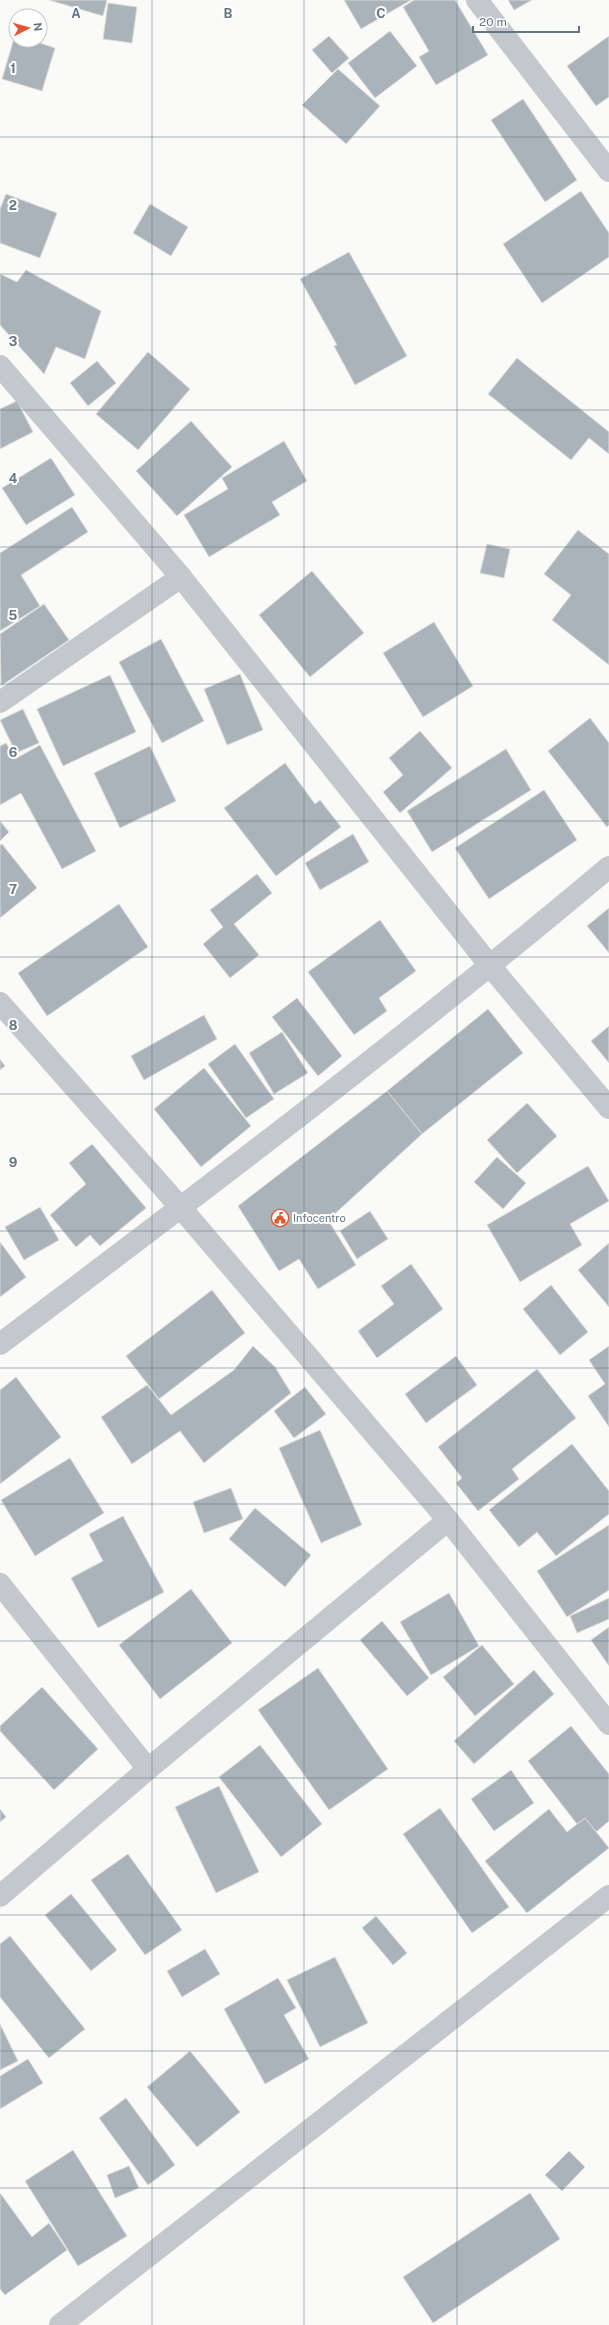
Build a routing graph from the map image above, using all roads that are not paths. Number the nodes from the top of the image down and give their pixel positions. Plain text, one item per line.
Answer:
1 (477, 0) edge
2 (609, 171) edge
3 (0, 366) edge
4 (181, 577) junction
5 (0, 702) edge
6 (609, 867) edge
7 (491, 966) junction
8 (0, 1003) edge
9 (609, 1108) edge
10 (181, 1208) junction
11 (0, 1344) edge
12 (448, 1520) junction
13 (0, 1584) edge
14 (609, 1724) edge
15 (148, 1769) junction
16 (0, 1896) edge
17 (609, 1896) edge
18 (60, 2325) edge

1 - 2 street
3 - 4 street
4 - 5 street
4 - 7 street
6 - 7 street
7 - 9 street
7 - 10 street
8 - 10 street
10 - 11 street
10 - 12 street
12 - 14 street
12 - 15 street
13 - 15 street
15 - 16 street
17 - 18 street

